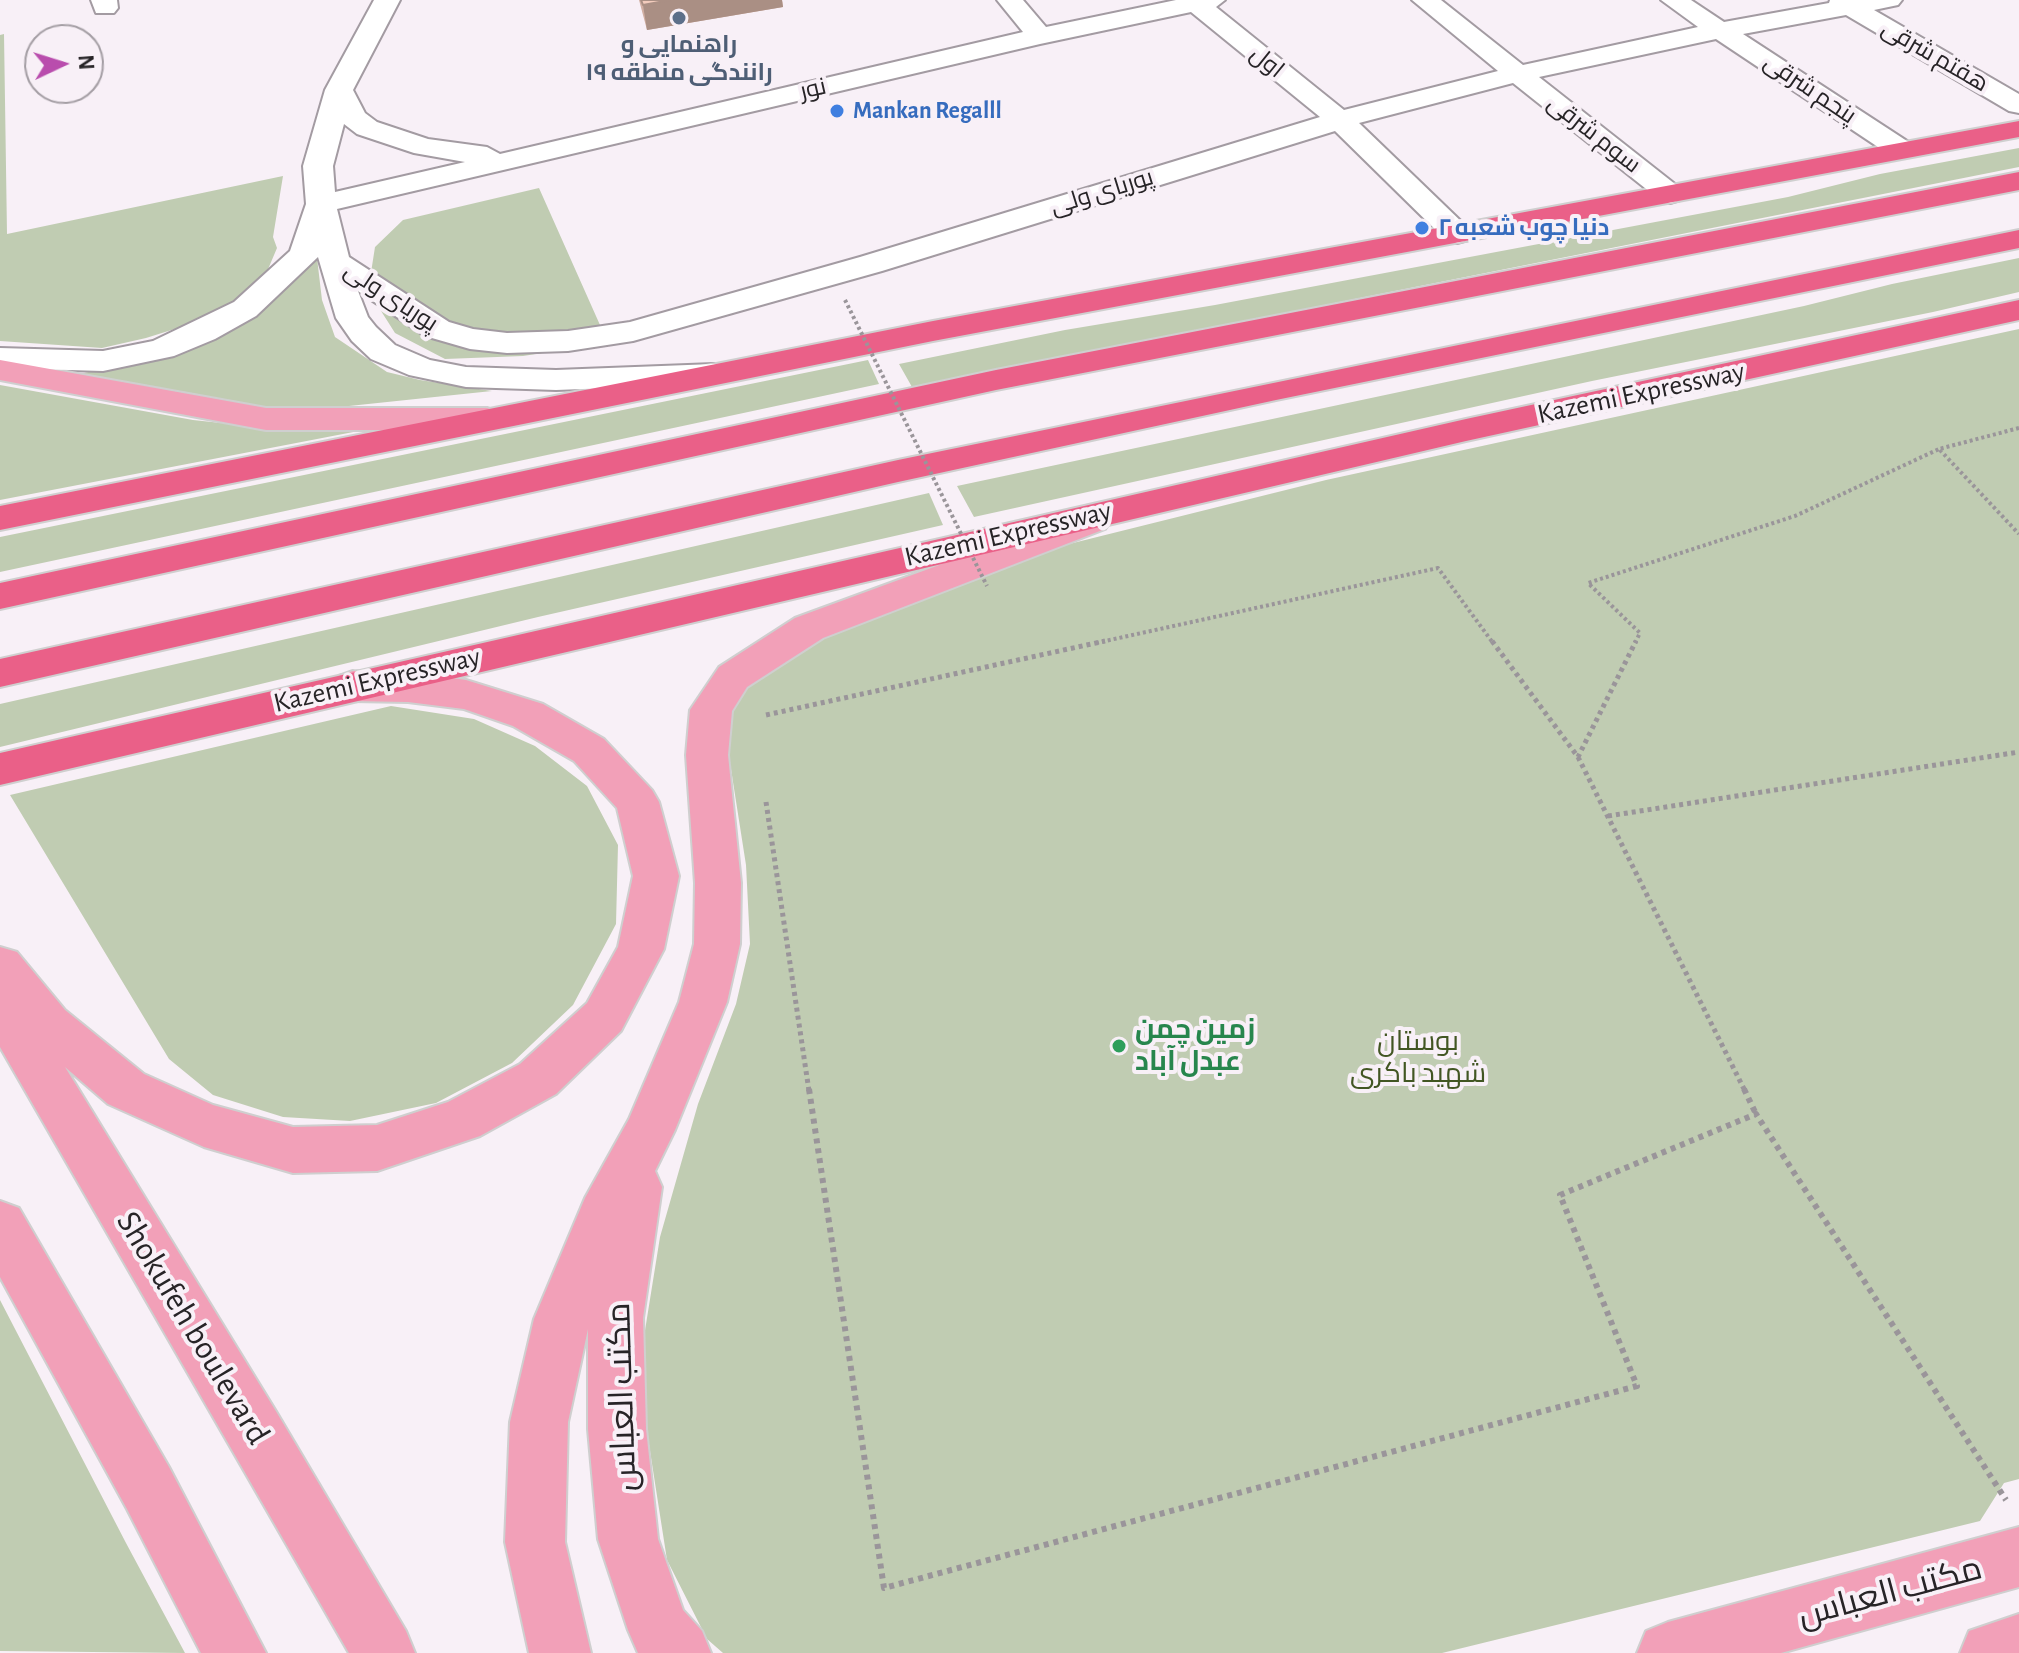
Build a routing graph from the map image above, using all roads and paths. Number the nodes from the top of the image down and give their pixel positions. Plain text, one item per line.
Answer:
1 (387, 0) edge
2 (1010, 0) edge
3 (1425, 0) edge
4 (1674, 0) edge
5 (1889, 0) edge
6 (1200, 1) edge
7 (1844, 4) edge
8 (1721, 30) junction
9 (1040, 36) junction
10 (1517, 74) junction
11 (339, 90) junction
12 (2019, 105) edge
13 (1340, 120) junction
14 (2019, 129) edge
15 (1900, 149) junction
16 (521, 158) junction
17 (2019, 181) edge
18 (1670, 194) junction
19 (321, 204) junction
20 (1457, 234) junction
21 (2019, 239) edge
22 (335, 261) junction
23 (1425, 296) junction
24 (845, 300) dead end
25 (2019, 310) edge
26 (1029, 313) junction
27 (0, 358) edge
28 (0, 370) edge
29 (716, 374) junction
30 (487, 419) junction
31 (2019, 428) edge
32 (1939, 449) junction
33 (1131, 506) junction
34 (0, 518) edge
35 (2019, 534) edge
36 (987, 586) dead end
37 (0, 596) edge
38 (0, 673) edge
39 (350, 686) junction
40 (754, 718) dead end
41 (2019, 752) edge
42 (1578, 757) junction
43 (0, 769) edge
44 (765, 795) dead end
45 (1608, 816) junction
46 (0, 966) edge
47 (0, 1004) edge
48 (1756, 1114) junction
49 (650, 1130) junction
50 (0, 1225) edge
51 (2015, 1532) edge
52 (2019, 1645) edge
53 (235, 1653) edge
54 (384, 1653) edge
55 (560, 1653) edge
56 (680, 1653) edge
57 (1668, 1653) edge
58 (1991, 1653) edge

1 - 11 street
2 - 9 street
3 - 10 street, سوم شرقی
4 - 8 street, پنجم شرقی
5 - 7 street, پوریای ولی
6 - 9 street, نور
6 - 13 street, اول
7 - 8 street, پوریای ولی
7 - 12 street, هفتم شرقی
8 - 10 street, پوریای ولی
8 - 15 street, پنجم شرقی
9 - 16 street, نور
10 - 13 street, پوریای ولی
10 - 18 street, سوم شرقی
11 - 16 street
11 - 19 street
13 - 20 street, اول
13 - 22 street, پوریای ولی
14 - 15 highway
15 - 18 highway
16 - 19 street, نور
17 - 23 highway
18 - 20 highway
19 - 22 street
19 - 27 street
20 - 26 highway
21 - 38 highway
22 - 29 street
23 - 26 highway
23 - 37 highway
24 - 36 path, bridge
25 - 33 highway, Kazemi Expressway
26 - 29 highway
28 - 30 main road
29 - 30 highway
30 - 34 highway
31 - 32 path
32 - 35 path
32 - 42 path
33 - 39 highway, Kazemi Expressway
33 - 49 main road
39 - 43 highway, Kazemi Expressway
39 - 46 main road
40 - 42 path
41 - 45 path
42 - 45 path
44 - 48 path
45 - 48 path
47 - 54 main road, Shokufeh boulevard
48 - 51 path
49 - 55 main road
49 - 56 main road, مکتب العباس
50 - 53 main road
51 - 57 main road, مکتب العباس
52 - 58 main road

